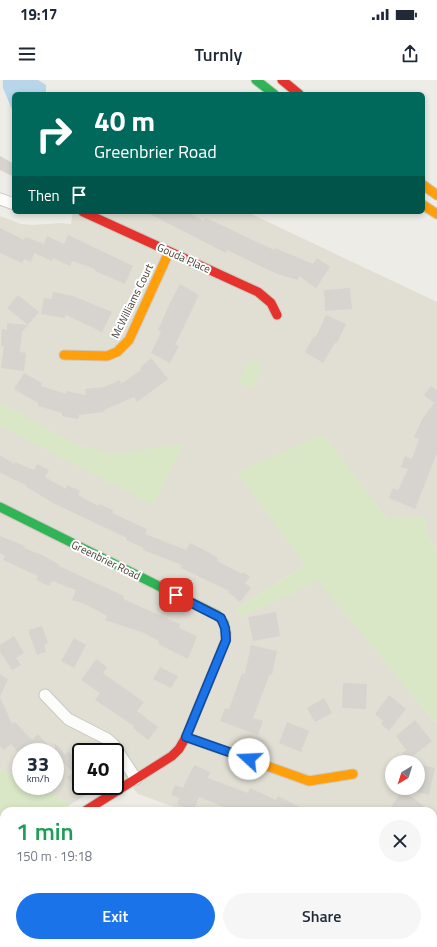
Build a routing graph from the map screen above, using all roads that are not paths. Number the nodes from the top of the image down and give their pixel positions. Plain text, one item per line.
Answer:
1 (256, 80) edge
2 (282, 80) edge
3 (271, 92) edge
4 (297, 92) edge
5 (425, 186) edge
6 (437, 195) edge
7 (0, 199) edge
8 (12, 203) edge
9 (425, 206) edge
10 (87, 214) edge
11 (437, 214) edge
12 (169, 252) junction
13 (277, 315) dead end
14 (64, 355) dead end
15 (0, 507) edge
16 (45, 695) dead end
17 (186, 737) junction
18 (353, 774) dead end
19 (136, 778) junction
20 (91, 807) edge

1 - 3 street
2 - 4 street
5 - 6 street
7 - 8 street
9 - 11 street
10 - 12 street, Gouda Place
12 - 13 street, Gouda Place
12 - 14 street, McWilliams Court
15 - 17 street, Greenbrier Road
16 - 19 street
17 - 18 street
17 - 19 street, Greenbrier Road
19 - 20 street, Greenbrier Road

